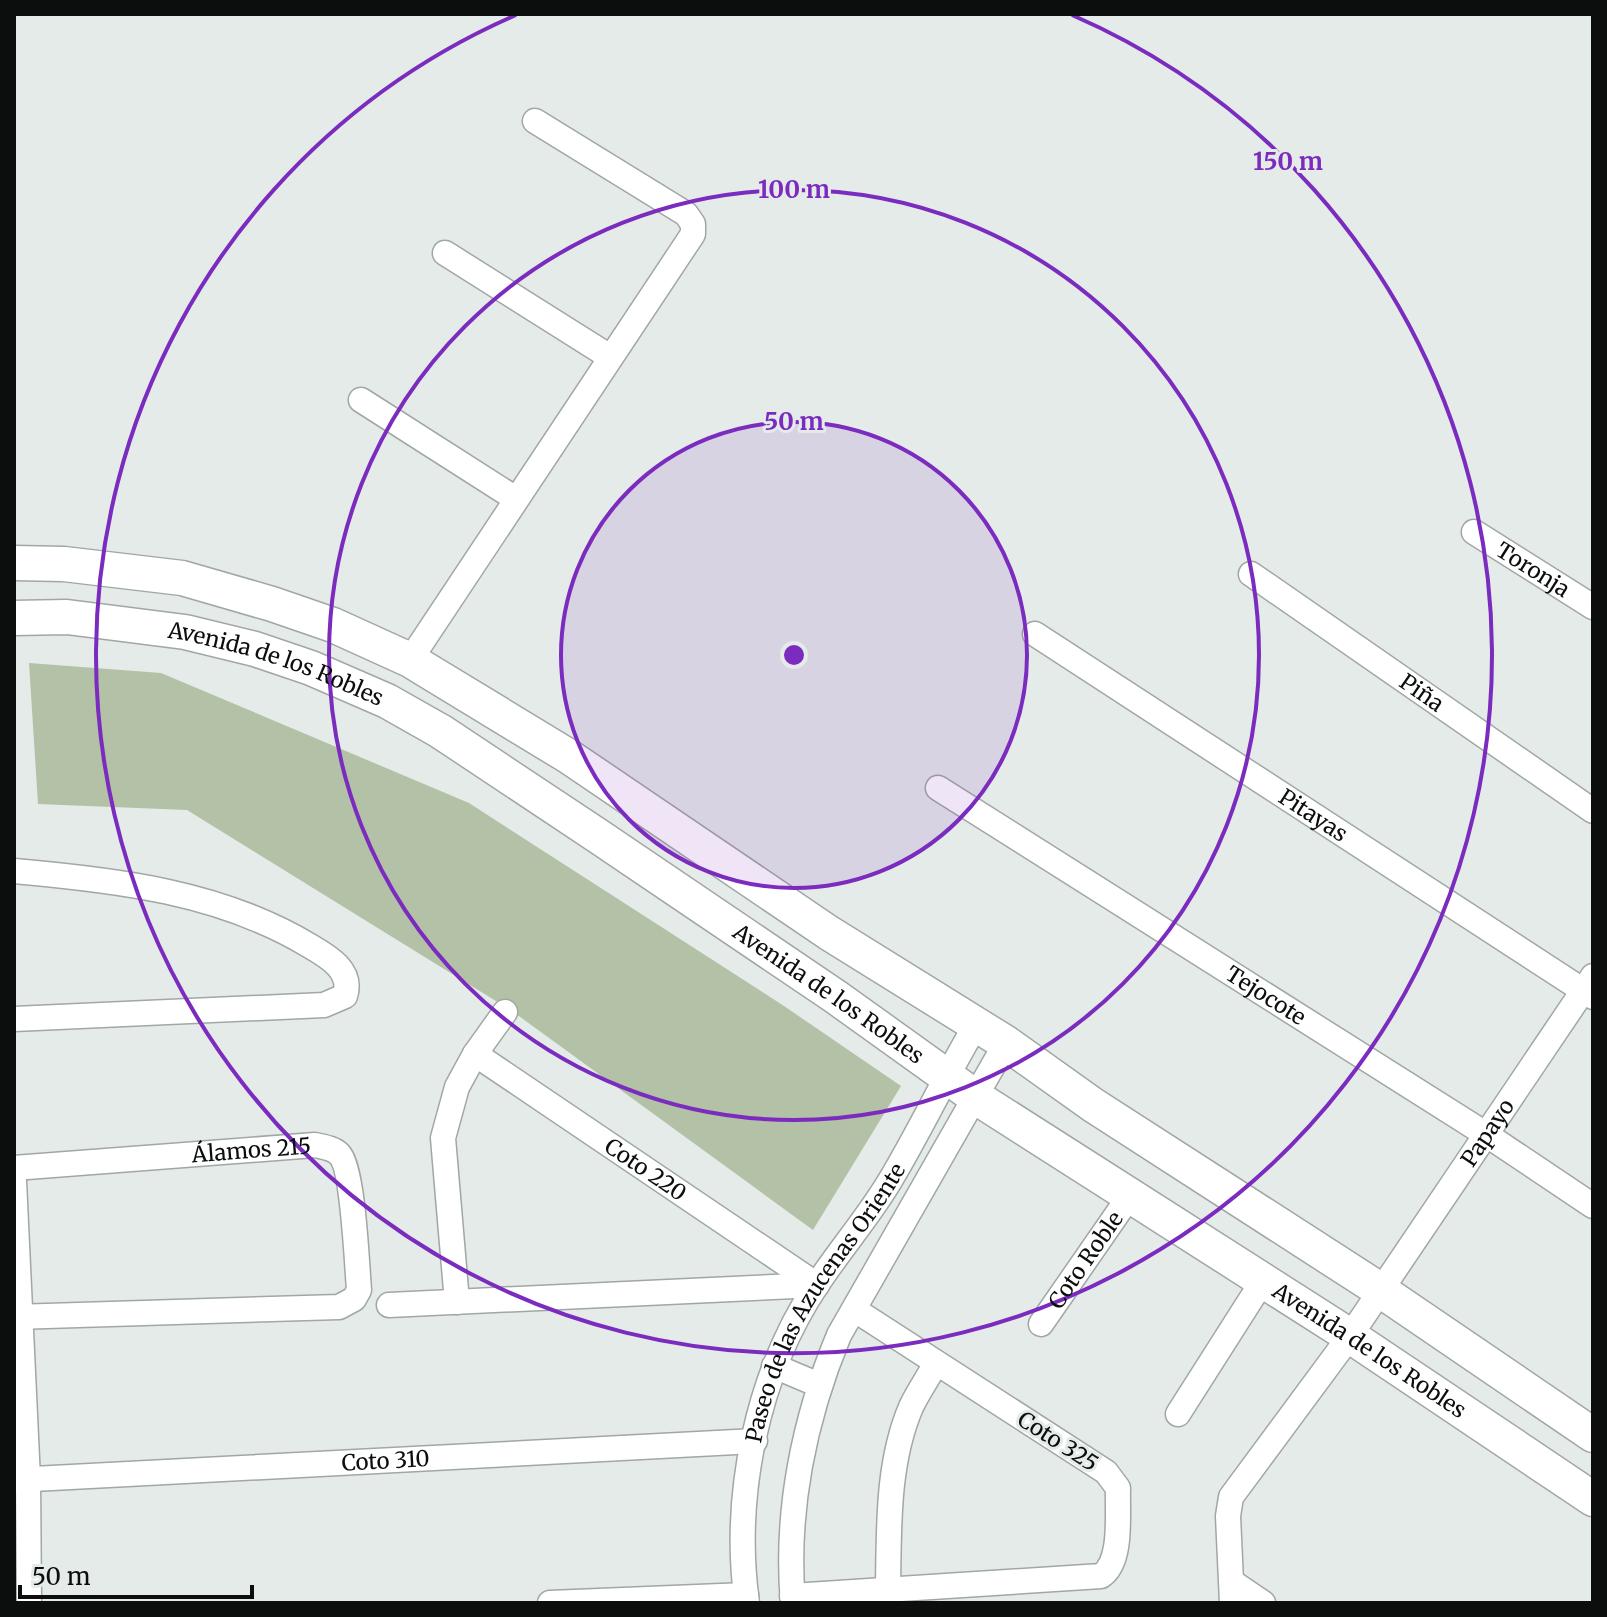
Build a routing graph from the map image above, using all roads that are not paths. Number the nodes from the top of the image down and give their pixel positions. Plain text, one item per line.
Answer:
1 (535, 121) dead end
2 (445, 253) dead end
3 (610, 357) junction
4 (361, 400) dead end
5 (516, 499) junction
6 (1474, 532) dead end
7 (14, 563) edge
8 (1251, 574) dead end
9 (1593, 607) edge
10 (14, 618) edge
11 (1035, 634) dead end
12 (410, 660) junction
13 (938, 788) dead end
14 (1593, 811) edge
15 (14, 871) edge
16 (1590, 988) edge
17 (505, 1012) dead end
18 (14, 1019) edge
19 (976, 1025) junction
20 (1006, 1043) junction
21 (475, 1054) junction
22 (946, 1076) junction
23 (974, 1096) junction
24 (1487, 1135) junction
25 (14, 1168) edge
26 (14, 1181) edge
27 (1129, 1197) junction
28 (1593, 1206) edge
29 (1262, 1282) junction
30 (817, 1285) junction
31 (1380, 1290) junction
32 (457, 1302) junction
33 (389, 1305) dead end
34 (855, 1310) junction
35 (18, 1317) edge
36 (1041, 1324) dead end
37 (1350, 1336) junction
38 (936, 1363) junction
39 (774, 1366) junction
40 (819, 1385) junction
41 (1178, 1414) dead end
42 (1593, 1435) edge
43 (755, 1441) junction
44 (21, 1480) edge
45 (1593, 1499) edge
46 (888, 1588) junction
47 (1232, 1593) edge
48 (746, 1599) edge
49 (792, 1600) edge
50 (29, 1603) edge
51 (550, 1603) edge
52 (1263, 1603) edge

1 - 3 street
2 - 3 street
3 - 5 street
4 - 5 street
5 - 12 street
6 - 9 street, Toronja
7 - 12 street
8 - 14 street, Piña
10 - 22 street, Avenida de los Robles
11 - 16 street, Pitayas
12 - 19 street
13 - 24 street, Tejocote
15 - 18 street
16 - 24 street, Papayo
17 - 21 street
19 - 20 street
19 - 22 street, Paseo de las Azucenas Oriente
20 - 23 street, Paseo de las Azucenas Oriente
20 - 31 street
21 - 30 street, Coto 220
21 - 32 street
22 - 23 street, Avenida de los Robles
22 - 30 street, Paseo de las Azucenas Oriente
23 - 27 street, Avenida de los Robles
23 - 34 street, Paseo de las Azucenas Oriente
24 - 28 street, Tejocote
24 - 31 street, Papayo
25 - 35 street, Álamos 215
26 - 35 street
27 - 29 street, Avenida de los Robles
27 - 36 street, Coto Roble
29 - 37 street, Avenida de los Robles
29 - 41 street
30 - 32 street
30 - 39 street, Paseo de las Azucenas Oriente
31 - 37 street, Papayo
31 - 42 street
32 - 33 street
34 - 38 street, Coto 325
34 - 40 street, Paseo de las Azucenas Oriente
35 - 44 street
37 - 45 street, Avenida de los Robles
37 - 47 street, Papayo
38 - 46 street
38 - 46 street, Coto 325
39 - 40 street
39 - 43 street, Paseo de las Azucenas Oriente
40 - 49 street, Paseo de las Azucenas Oriente
43 - 44 street, Coto 310
43 - 48 street, Paseo de las Azucenas Oriente
44 - 50 street
46 - 49 street, Coto 325
47 - 52 street
48 - 51 street

